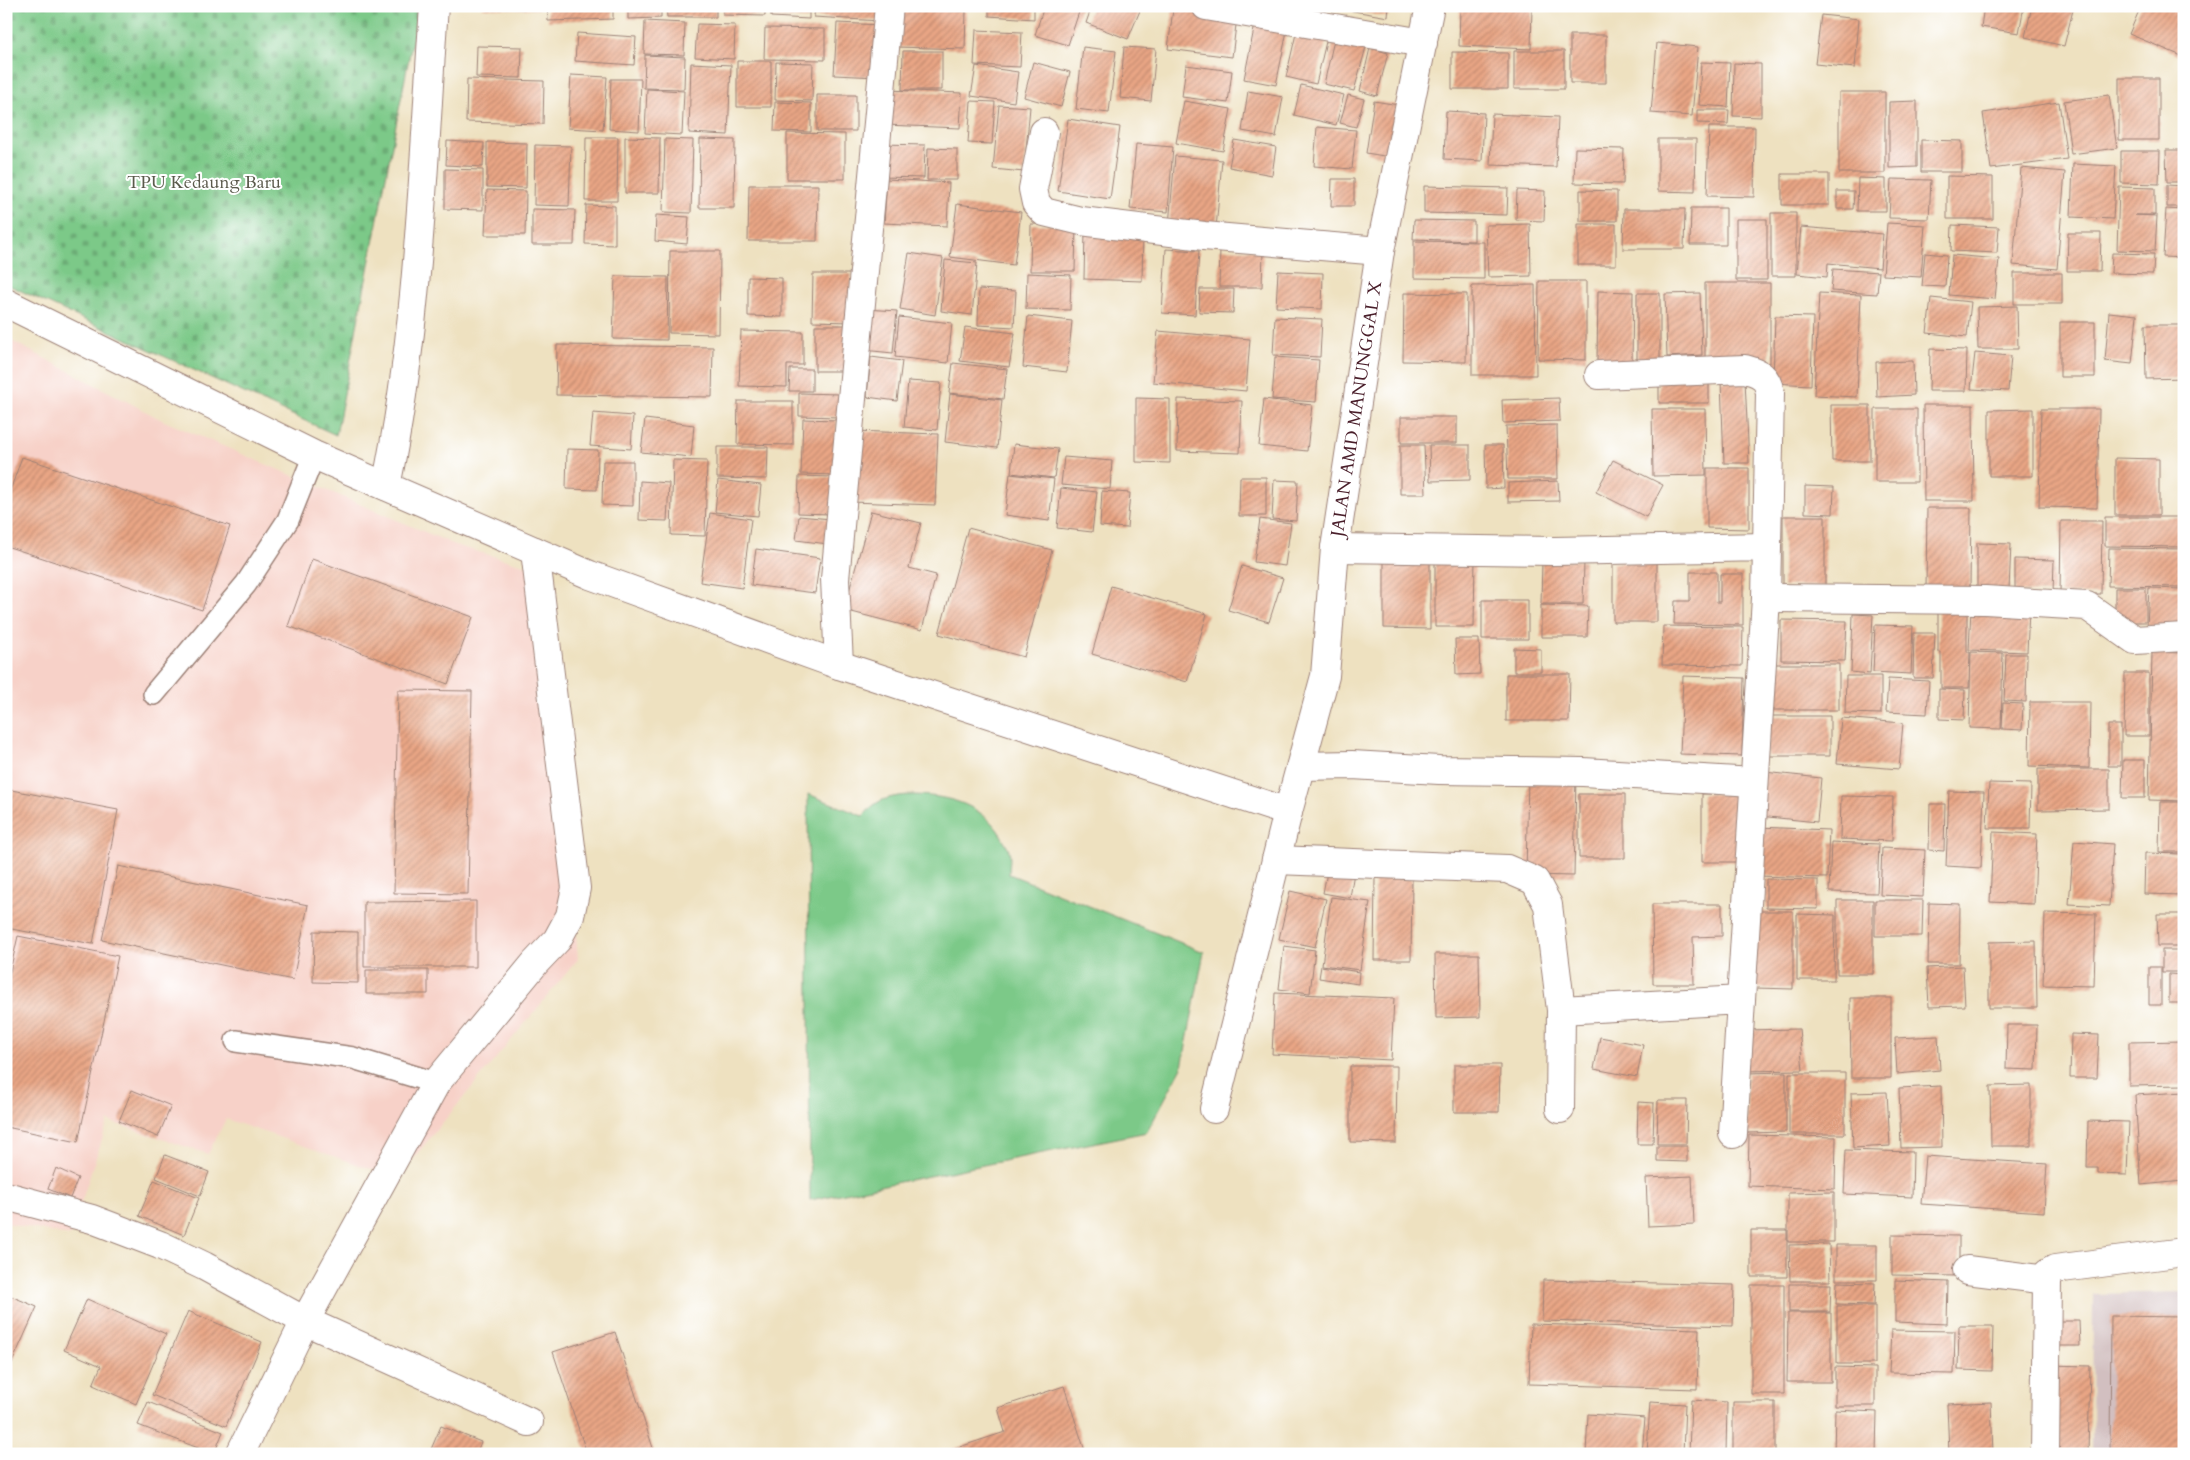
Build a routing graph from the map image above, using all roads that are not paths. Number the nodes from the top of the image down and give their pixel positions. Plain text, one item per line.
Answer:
1 (434, 6) edge
2 (889, 6) edge
3 (1206, 6) edge
4 (1430, 6) edge
5 (1423, 43) junction
6 (1044, 132) dead end
7 (1380, 251) junction
8 (6, 303) edge
9 (1599, 374) dead end
10 (314, 454) junction
11 (386, 486) junction
12 (1767, 547) junction
13 (1335, 548) junction
14 (534, 551) junction
15 (1766, 598) junction
16 (2184, 637) edge
17 (839, 665) junction
18 (154, 694) dead end
19 (1301, 766) junction
20 (1754, 782) junction
21 (1288, 812) junction
22 (1276, 860) junction
23 (1741, 1000) junction
24 (1561, 1010) junction
25 (236, 1041) dead end
26 (436, 1083) junction
27 (1214, 1109) dead end
28 (1560, 1109) dead end
29 (1733, 1134) dead end
30 (6, 1196) edge
31 (2184, 1252) edge
32 (1967, 1270) dead end
33 (2047, 1280) junction
34 (305, 1321) junction
35 (529, 1422) dead end
36 (240, 1454) edge
37 (2045, 1454) edge

1 - 11 street
2 - 17 street
3 - 5 street
4 - 5 street, JALAN AMD MANUNGGAL X
5 - 7 street, JALAN AMD MANUNGGAL X
6 - 7 street
7 - 13 street, JALAN AMD MANUNGGAL X
8 - 10 street
9 - 12 street
10 - 11 street
10 - 18 lane
11 - 14 street
12 - 13 street
12 - 15 street
13 - 19 street, JALAN AMD MANUNGGAL X
14 - 17 street
14 - 26 street
15 - 16 street
15 - 20 street
17 - 21 street
19 - 20 street
19 - 21 street, JALAN AMD MANUNGGAL X
20 - 23 street
21 - 22 street, JALAN AMD MANUNGGAL X
22 - 24 street
22 - 27 street, JALAN AMD MANUNGGAL X
23 - 24 street
23 - 29 street
24 - 28 street
25 - 26 lane
26 - 34 street
30 - 34 street
31 - 33 street
32 - 33 street
33 - 37 street
34 - 35 street
34 - 36 street

